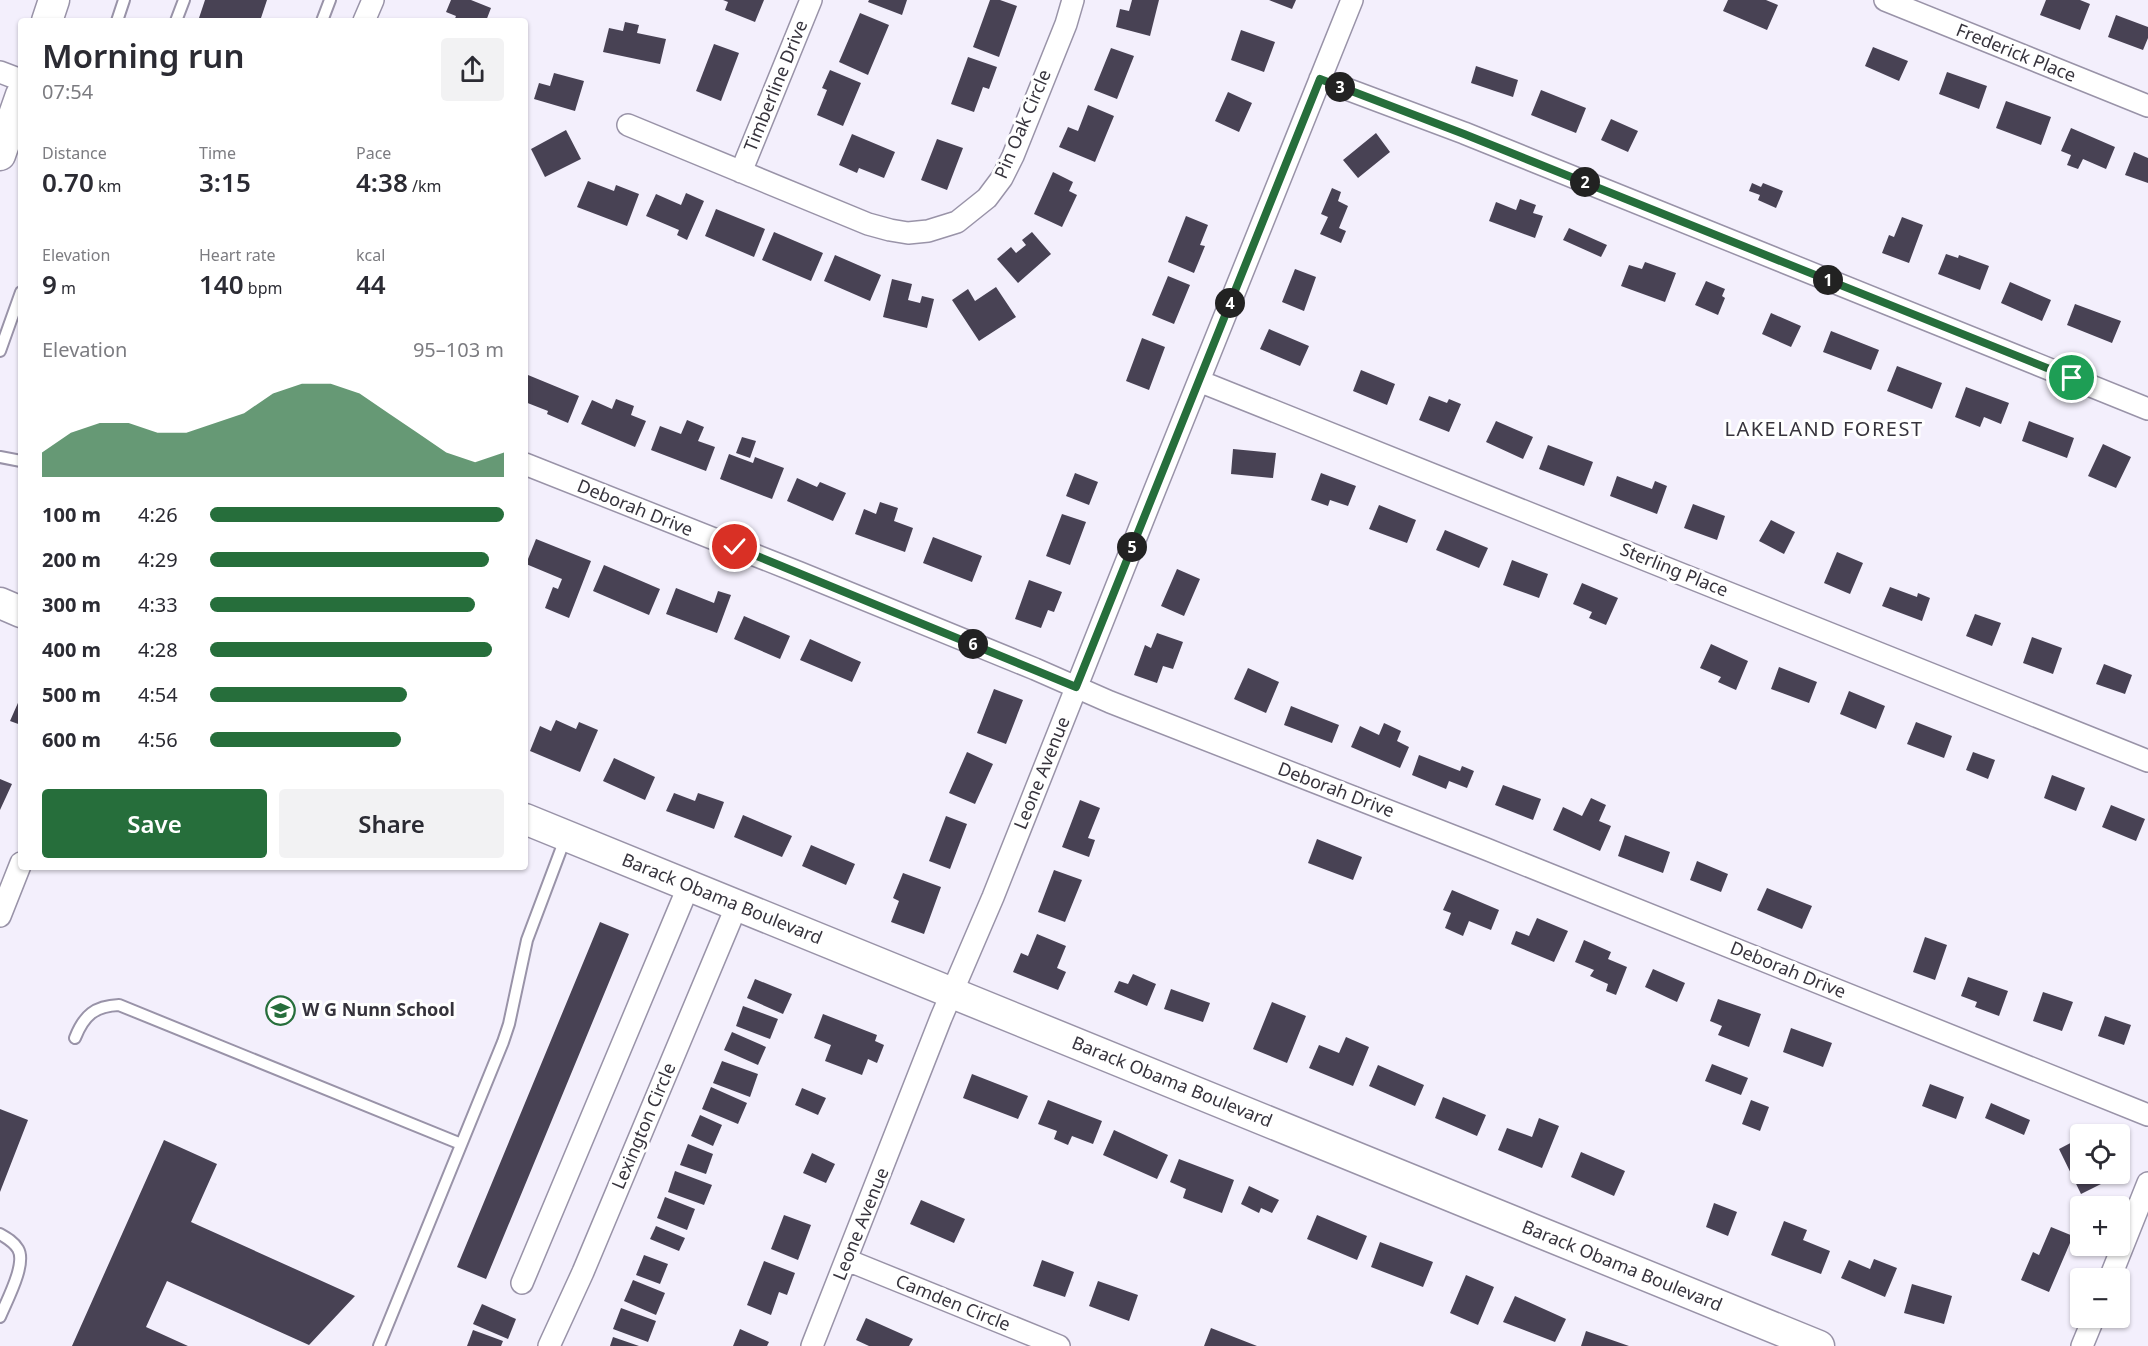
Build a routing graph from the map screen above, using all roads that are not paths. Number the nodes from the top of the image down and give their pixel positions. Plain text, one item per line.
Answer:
1 (54, 0) edge
2 (124, 0) edge
3 (184, 0) edge
4 (330, 0) edge
5 (373, 0) edge
6 (812, 0) edge
7 (1073, 0) edge
8 (1352, 0) edge
9 (1885, 0) edge
10 (48, 18) edge
11 (118, 18) edge
12 (177, 18) edge
13 (323, 18) edge
14 (365, 18) edge
15 (0, 72) edge
16 (18, 79) edge
17 (1320, 79) junction
18 (18, 104) edge
19 (2148, 106) edge
20 (628, 125) dead end
21 (0, 155) edge
22 (741, 172) junction
23 (18, 300) edge
24 (0, 351) edge
25 (1199, 381) junction
26 (2148, 409) edge
27 (0, 457) edge
28 (18, 460) edge
29 (528, 465) edge
30 (0, 603) edge
31 (18, 611) edge
32 (1076, 687) junction
33 (2148, 761) edge
34 (528, 820) edge
35 (566, 836) junction
36 (18, 870) edge
37 (689, 885) junction
38 (737, 905) junction
39 (0, 916) edge
40 (952, 992) junction
41 (75, 1038) dead end
42 (2148, 1115) edge
43 (461, 1144) junction
44 (2148, 1183) edge
45 (0, 1233) edge
46 (847, 1260) junction
47 (2114, 1268) edge
48 (522, 1283) dead end
49 (0, 1317) edge
50 (2089, 1328) edge
51 (379, 1346) edge
52 (549, 1346) edge
53 (812, 1346) edge
54 (1059, 1346) edge
55 (1819, 1346) edge
56 (2082, 1346) edge

1 - 10 main road
2 - 11 lane
3 - 12 lane
4 - 13 lane
5 - 14 street
6 - 22 street, Timberline Drive
7 - 22 street, Pin Oak Circle
8 - 17 street, Leone Avenue
9 - 19 street, Frederick Place
15 - 16 street
17 - 25 street, Leone Avenue
17 - 26 street
18 - 21 main road
20 - 22 street, Pin Oak Circle
23 - 24 lane
25 - 32 street, Leone Avenue
25 - 33 street, Sterling Place
27 - 28 lane
29 - 32 street, Deborah Drive
30 - 31 main road
32 - 40 street, Leone Avenue
32 - 42 street, Deborah Drive
34 - 35 main road, Barack Obama Boulevard
35 - 37 main road, Barack Obama Boulevard
35 - 43 lane
36 - 39 street
37 - 38 main road, Barack Obama Boulevard
37 - 48 street
38 - 40 main road, Barack Obama Boulevard
38 - 52 street, Lexington Circle
40 - 46 street, Leone Avenue
40 - 55 main road, Barack Obama Boulevard
41 - 43 lane
43 - 51 lane
44 - 47 street
45 - 49 lane
46 - 53 street, Leone Avenue
46 - 54 street, Camden Circle
50 - 56 street

